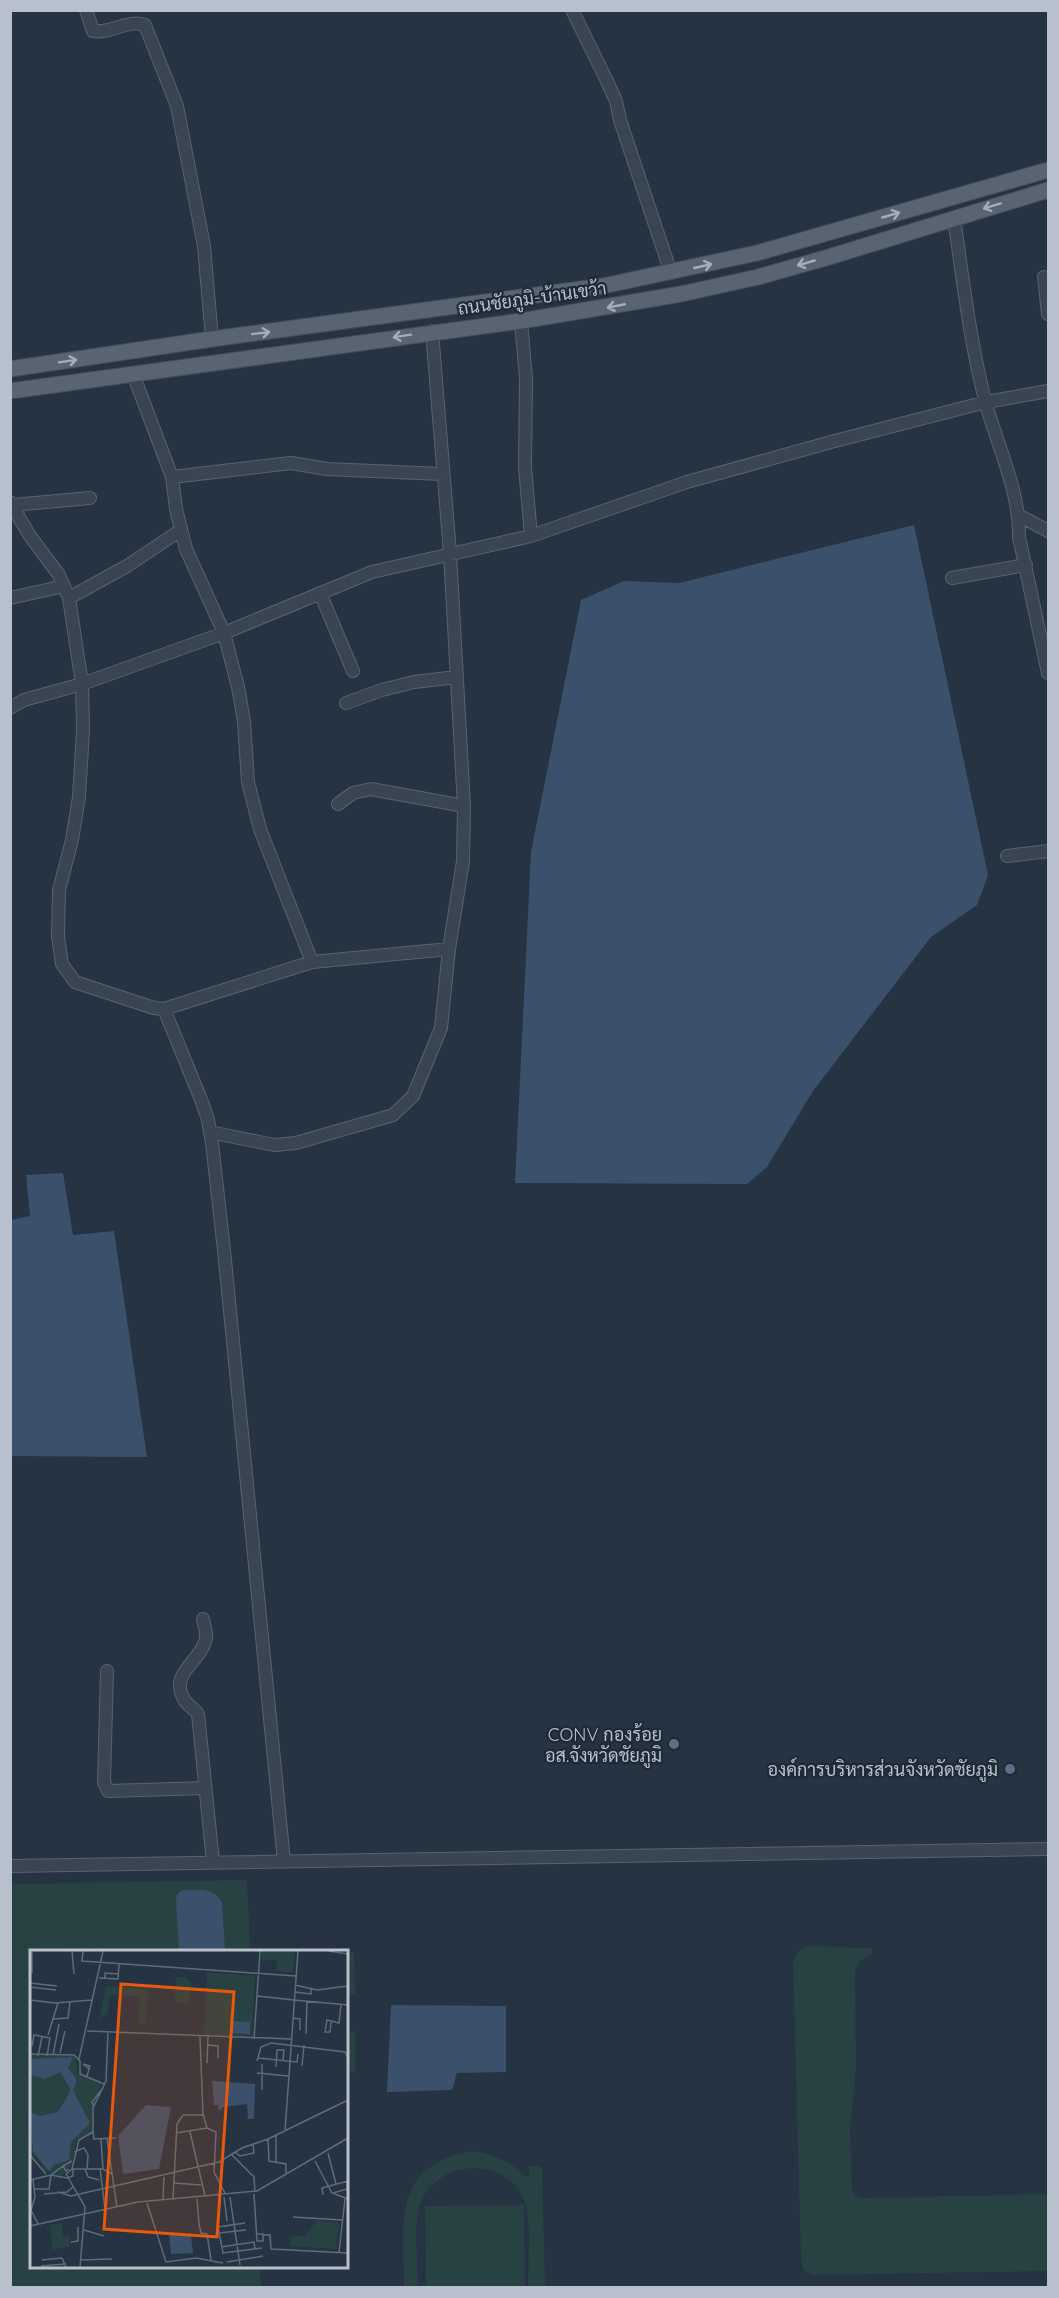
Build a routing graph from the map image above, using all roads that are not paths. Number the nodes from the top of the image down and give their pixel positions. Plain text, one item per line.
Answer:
1 (86, 10) edge
2 (572, 10) edge
3 (1048, 170) edge
4 (1048, 190) edge
5 (954, 218) junction
6 (671, 273) junction
7 (1044, 277) dead end
8 (1048, 314) edge
9 (368, 318) junction
10 (521, 321) junction
11 (432, 331) junction
12 (212, 339) junction
13 (374, 340) junction
14 (10, 369) edge
15 (133, 374) junction
16 (10, 390) edge
17 (1048, 391) edge
18 (986, 402) junction
19 (442, 474) junction
20 (172, 477) junction
21 (90, 498) dead end
22 (12, 504) edge
23 (1020, 516) junction
24 (181, 530) junction
25 (1048, 531) edge
26 (531, 536) junction
27 (450, 553) junction
28 (1026, 565) junction
29 (952, 578) dead end
30 (64, 586) junction
31 (320, 593) junction
32 (10, 598) edge
33 (69, 598) junction
34 (224, 633) junction
35 (353, 671) dead end
36 (1048, 673) edge
37 (457, 677) junction
38 (82, 684) junction
39 (346, 703) dead end
40 (10, 708) edge
41 (338, 804) dead end
42 (464, 806) junction
43 (1048, 851) edge
44 (1007, 856) dead end
45 (449, 949) junction
46 (312, 962) junction
47 (164, 1009) junction
48 (210, 1132) junction
49 (203, 1619) dead end
50 (107, 1671) dead end
51 (205, 1788) junction
52 (1048, 1849) edge
53 (284, 1861) junction
54 (213, 1862) junction
55 (10, 1866) edge

1 - 12 street
2 - 6 street
6 -> 3 main road, ถนนชัยภูมิ-บ้านเขว้า
4 -> 5 main road, ถนนชัยภูมิ-บ้านเขว้า
5 -> 10 main road, ถนนชัยภูมิ-บ้านเขว้า
5 - 18 street
6 - 9 main road, ถนนชัยภูมิ-บ้านเขว้า
7 - 8 street
12 -> 9 main road, ถนนชัยภูมิ-บ้านเขว้า
9 - 13 main road
10 - 11 main road, ถนนชัยภูมิ-บ้านเขว้า
10 - 26 street
11 -> 13 main road, ถนนชัยภูมิ-บ้านเขว้า
11 - 19 street
14 -> 12 main road, ถนนชัยภูมิ-บ้านเขว้า
13 - 15 main road, ถนนชัยภูมิ-บ้านเขว้า
15 - 16 main road, ถนนชัยภูมิ-บ้านเขว้า
15 - 20 street
17 - 18 street
18 - 23 street
18 - 26 street
19 - 20 street
19 - 27 street
20 - 24 street
21 - 22 street
22 - 30 street
23 - 25 street
23 - 28 street
24 - 33 street
24 - 34 street
26 - 27 street
27 - 31 street
27 - 37 street
28 - 29 street
28 - 36 street
30 - 32 street
30 - 33 street
31 - 34 street
31 - 35 street
33 - 38 street
34 - 38 street
34 - 46 street
37 - 39 street
37 - 42 street
38 - 40 street
38 - 47 street
41 - 42 street
42 - 45 street
43 - 44 street
45 - 46 street
45 - 48 street
46 - 47 street
47 - 48 street
48 - 53 street
49 - 51 street
50 - 51 street
51 - 54 street
52 - 53 street
53 - 54 street
54 - 55 street

